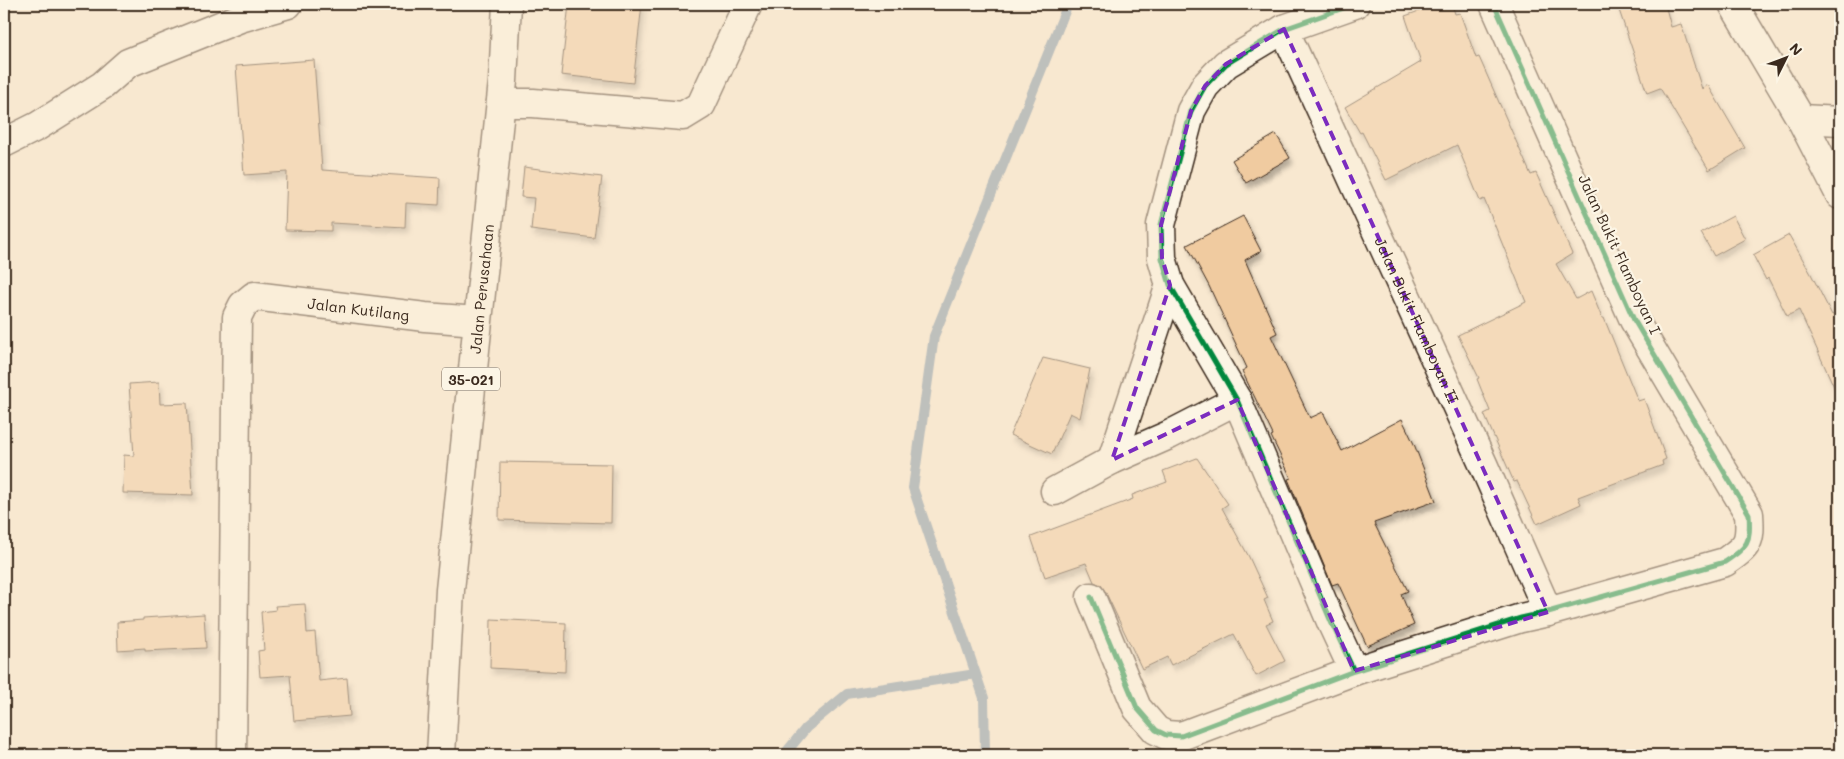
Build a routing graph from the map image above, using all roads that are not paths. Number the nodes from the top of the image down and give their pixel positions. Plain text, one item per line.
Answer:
1 (288, 4) edge
2 (507, 4) edge
3 (748, 4) edge
4 (1355, 4) edge
5 (1494, 4) edge
6 (1733, 4) edge
7 (1284, 29) junction
8 (501, 103) junction
9 (1800, 119) junction
10 (1840, 121) edge
11 (4, 143) edge
12 (1840, 195) edge
13 (1170, 285) junction
14 (477, 320) junction
15 (1237, 400) junction
16 (1112, 460) junction
17 (1055, 491) dead end
18 (1090, 597) dead end
19 (1548, 612) junction
20 (1354, 671) junction
21 (232, 755) edge
22 (441, 755) edge

1 - 11 street
2 - 8 street, Jalan Perusahaan / 35-021
3 - 8 street
4 - 7 street
5 - 19 street, Jalan Bukit Flamboyan I
6 - 9 street
7 - 13 street
7 - 19 street, Jalan Bukit Flamboyan II
8 - 14 street, Jalan Perusahaan / 35-021
9 - 10 street
9 - 12 street
13 - 15 street
13 - 16 street
14 - 21 street, Jalan Kutilang
14 - 22 street, Jalan Perusahaan / 35-021
15 - 16 street
15 - 20 street
16 - 17 street
18 - 20 street
19 - 20 street

